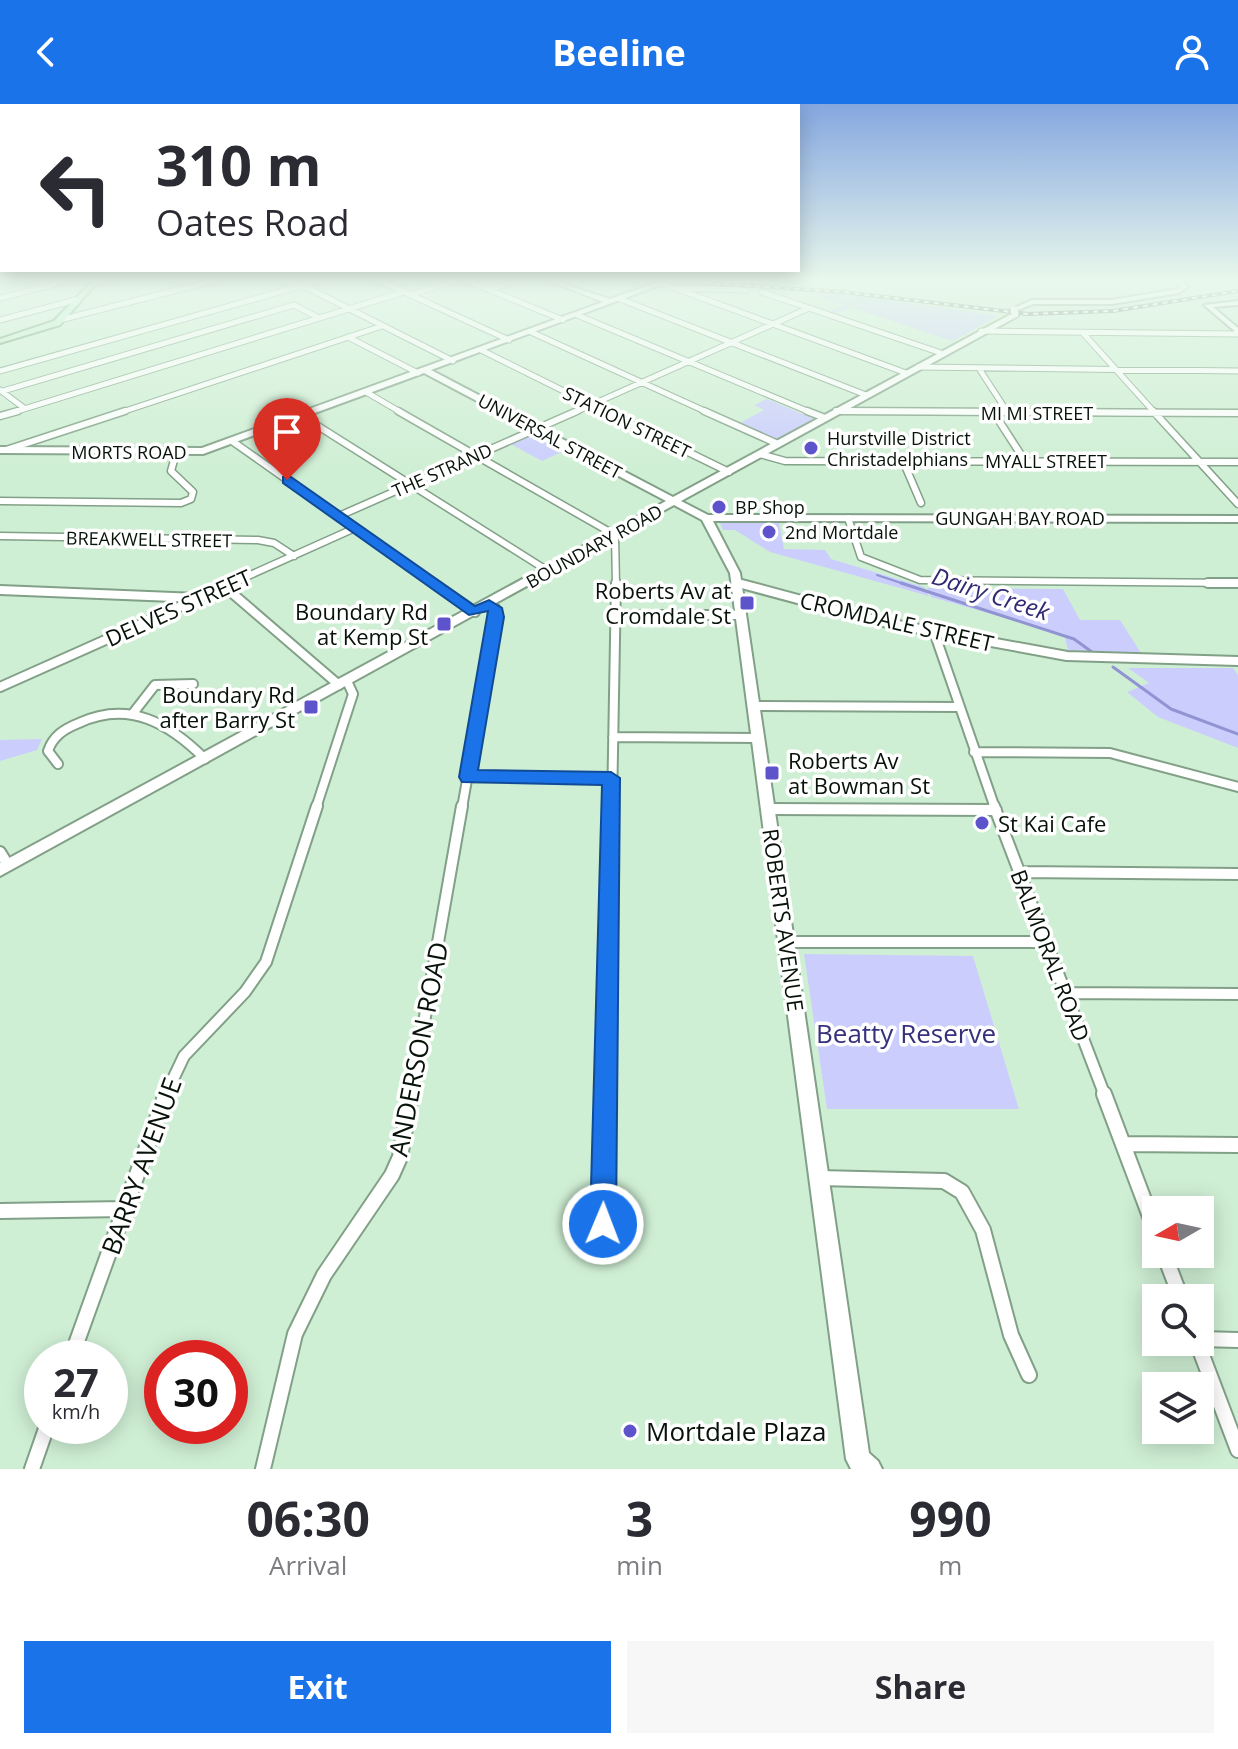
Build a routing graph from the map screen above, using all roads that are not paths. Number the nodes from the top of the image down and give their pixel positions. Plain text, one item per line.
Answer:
1 (99, 343) edge
2 (164, 343) edge
3 (238, 343) edge
4 (331, 343) edge
5 (360, 343) edge
6 (416, 343) edge
7 (501, 343) edge
8 (555, 343) edge
9 (643, 343) edge
10 (730, 343) edge
11 (734, 343) edge
12 (823, 343) edge
13 (911, 343) edge
14 (960, 343) edge
15 (1092, 343) edge
16 (481, 350) junction
17 (941, 353) junction
18 (453, 361) junction
19 (689, 362) junction
20 (918, 367) junction
21 (980, 370) junction
22 (0, 371) edge
23 (1117, 371) junction
24 (1238, 371) edge
25 (422, 372) junction
26 (906, 373) junction
27 (643, 382) junction
28 (1, 390) edge
29 (366, 392) junction
30 (866, 395) junction
31 (592, 405) junction
32 (24, 408) junction
33 (836, 411) junction
34 (994, 413) junction
35 (1008, 413) junction
36 (1154, 413) junction
37 (1238, 413) edge
38 (0, 416) edge
39 (302, 416) junction
40 (825, 418) junction
41 (537, 429) junction
42 (232, 441) junction
43 (778, 444) junction
44 (3, 450) edge
45 (176, 453) junction
46 (760, 454) junction
47 (476, 455) junction
48 (903, 461) junction
49 (1025, 461) junction
50 (1198, 461) junction
51 (1238, 462) edge
52 (729, 472) junction
53 (410, 485) junction
54 (0, 501) edge
55 (675, 502) junction
56 (921, 503) dead end
57 (1238, 504) edge
58 (339, 516) junction
59 (706, 518) junction
60 (848, 518) junction
61 (1238, 519) edge
62 (355, 528) junction
63 (615, 535) junction
64 (0, 536) edge
65 (294, 556) junction
66 (548, 571) junction
67 (738, 583) junction
68 (1238, 583) edge
69 (225, 587) junction
70 (0, 590) edge
71 (198, 598) junction
72 (489, 604) junction
73 (475, 612) junction
74 (616, 615) junction
75 (742, 615) junction
76 (934, 632) junction
77 (1238, 661) edge
78 (343, 683) junction
79 (193, 684) dead end
80 (0, 687) edge
81 (754, 706) junction
82 (958, 707) junction
83 (134, 712) junction
84 (613, 737) junction
85 (758, 738) junction
86 (974, 752) junction
87 (205, 759) junction
88 (58, 764) dead end
89 (468, 777) junction
90 (611, 778) junction
91 (1238, 787) edge
92 (769, 809) junction
93 (996, 810) junction
94 (0, 852) edge
95 (4, 868) edge
96 (1020, 872) junction
97 (1238, 874) edge
98 (786, 942) junction
99 (1046, 942) junction
100 (1066, 993) junction
101 (1238, 994) edge
102 (1123, 1144) junction
103 (1238, 1145) edge
104 (819, 1178) junction
105 (1142, 1196) edge
106 (124, 1209) junction
107 (0, 1211) edge
108 (603, 1224) dead end
109 (77, 1340) edge
110 (1238, 1340) edge
111 (1214, 1341) edge
112 (1204, 1356) edge
113 (1029, 1375) dead end
114 (41, 1444) edge
115 (1238, 1450) edge
116 (859, 1466) edge
117 (32, 1469) edge
118 (263, 1469) edge

1 - 22 street
2 - 28 street
3 - 32 street
4 - 44 street
5 - 25 street
6 - 18 street
7 - 16 street, MORTS ROAD
8 - 27 street
9 - 19 street
10 - 19 street, THE STRAND
11 - 30 street
12 - 26 street
13 - 17 street
14 - 17 street, BOUNDARY ROAD
15 - 23 street
16 - 18 street, MORTS ROAD
16 - 31 street, STATION STREET
17 - 20 street, BOUNDARY ROAD
18 - 25 street, MORTS ROAD
19 - 27 street, THE STRAND
19 - 40 street
20 - 21 street
20 - 26 street, BOUNDARY ROAD
21 - 23 street
21 - 35 street
23 - 24 street
23 - 36 street
25 - 29 street, MORTS ROAD
25 - 41 street, UNIVERSAL STREET
26 - 30 street, BOUNDARY ROAD
27 - 31 street, THE STRAND
27 - 43 street
28 - 32 street
29 - 39 street, MORTS ROAD
29 - 47 street
30 - 33 street, BOUNDARY ROAD
31 - 41 street, THE STRAND
31 - 52 street, STATION STREET
32 - 38 street
33 - 34 street, MI MI STREET
33 - 40 street, BOUNDARY ROAD
34 - 35 street, MI MI STREET
34 - 49 street
35 - 36 street, MI MI STREET
36 - 37 street, MI MI STREET
36 - 50 street
39 - 42 street, MORTS ROAD
39 - 53 street
40 - 43 street, BOUNDARY ROAD
41 - 47 street, THE STRAND
41 - 55 street, UNIVERSAL STREET
42 - 45 street, MORTS ROAD
42 - 58 street
43 - 46 street, BOUNDARY ROAD
44 - 45 street, MORTS ROAD
45 - 54 street
46 - 48 street, MYALL STREET
46 - 52 street, BOUNDARY ROAD
47 - 53 street, THE STRAND
47 - 63 street
48 - 49 street, MYALL STREET
48 - 56 street
49 - 50 street, MYALL STREET
50 - 51 street, MYALL STREET
50 - 57 street
52 - 55 street, BOUNDARY ROAD
53 - 58 street, THE STRAND
53 - 66 street
55 - 59 street
55 - 63 street, BOUNDARY ROAD
58 - 62 street
59 - 60 street, GUNGAH BAY ROAD
59 - 67 street, ROBERTS AVENUE
60 - 61 street, GUNGAH BAY ROAD
60 - 68 street
62 - 65 street, DELVES STREET
62 - 73 street
63 - 66 street, BOUNDARY ROAD
63 - 74 street
64 - 65 street, BREAKWELL STREET
65 - 69 street, DELVES STREET
66 - 72 street, BOUNDARY ROAD
67 - 75 street, ROBERTS AVENUE
67 - 76 street, CROMDALE STREET
69 - 71 street, DELVES STREET
69 - 78 street
70 - 71 street
71 - 80 street, DELVES STREET
72 - 73 street, BOUNDARY ROAD
72 - 89 street, ANDERSON ROAD
73 - 78 street, BOUNDARY ROAD
74 - 75 street
74 - 84 street
75 - 81 street, ROBERTS AVENUE
76 - 77 street, CROMDALE STREET
76 - 82 street, BALMORAL ROAD
78 - 87 street, BOUNDARY ROAD
78 - 106 street, BARRY AVENUE
79 - 83 street
81 - 82 street
81 - 85 street, ROBERTS AVENUE
82 - 86 street, BALMORAL ROAD
83 - 87 street
83 - 88 street
84 - 85 street
84 - 90 street
85 - 92 street, ROBERTS AVENUE
86 - 91 street
86 - 93 street, BALMORAL ROAD
87 - 95 street, BOUNDARY ROAD
89 - 90 street
89 - 118 street, ANDERSON ROAD
90 - 108 street
92 - 93 street
92 - 98 street, ROBERTS AVENUE
93 - 96 street, BALMORAL ROAD
94 - 95 street
96 - 97 street
96 - 99 street, BALMORAL ROAD
98 - 99 street
98 - 104 street, ROBERTS AVENUE
99 - 100 street, BALMORAL ROAD
100 - 101 street
100 - 102 street, BALMORAL ROAD
102 - 103 street
102 - 105 street, BALMORAL ROAD
104 - 113 street
104 - 116 street, ROBERTS AVENUE
106 - 107 street
106 - 109 street, BARRY AVENUE
110 - 111 street
112 - 115 street
114 - 117 street

